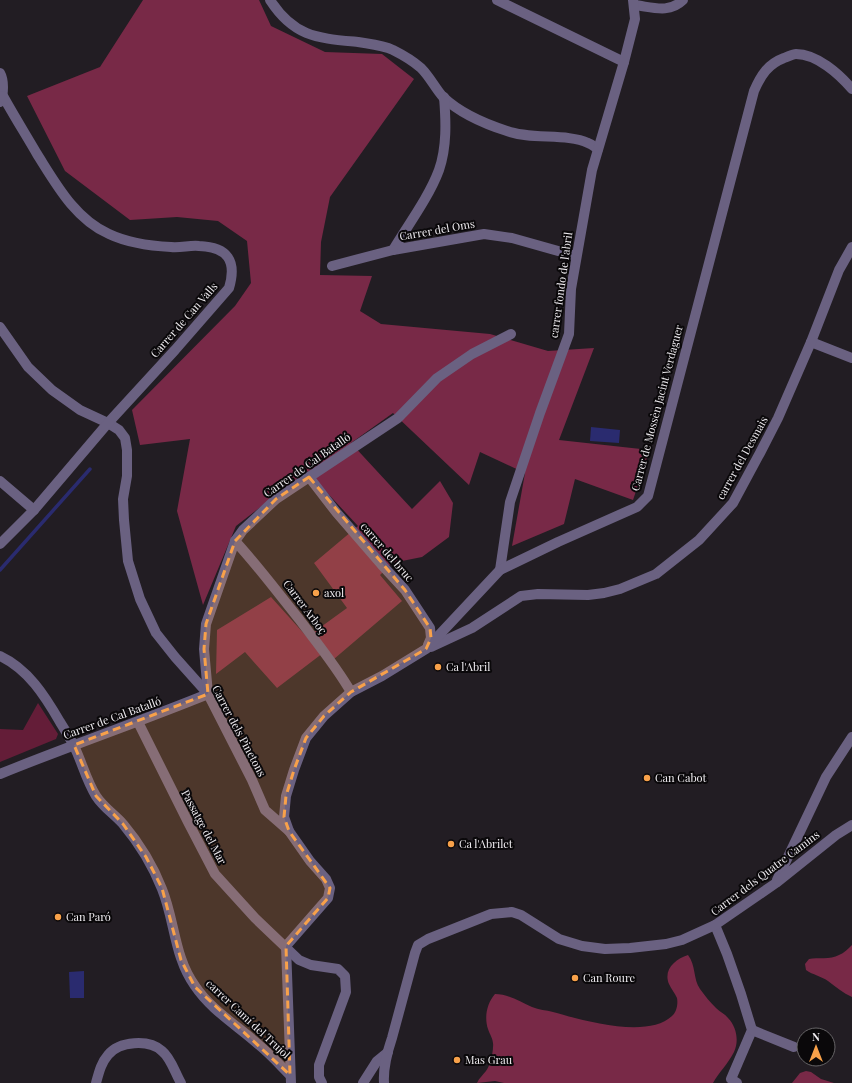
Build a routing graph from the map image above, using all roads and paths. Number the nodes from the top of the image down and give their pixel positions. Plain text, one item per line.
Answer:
1 (270, 0) edge
2 (497, 0) edge
3 (683, 0) edge
4 (634, 3) edge
5 (624, 62) junction
6 (0, 73) edge
7 (852, 89) edge
8 (444, 97) junction
9 (1, 99) edge
10 (598, 150) junction
11 (852, 247) edge
12 (393, 250) junction
13 (576, 256) junction
14 (332, 266) dead end
15 (0, 327) edge
16 (511, 334) dead end
17 (811, 342) junction
18 (852, 358) edge
19 (108, 423) junction
20 (309, 477) junction
21 (0, 481) edge
22 (34, 510) junction
23 (235, 541) junction
24 (0, 544) edge
25 (500, 570) junction
26 (426, 649) junction
27 (0, 656) edge
28 (351, 692) junction
29 (208, 694) junction
30 (138, 722) junction
31 (852, 737) edge
32 (74, 745) junction
33 (0, 774) edge
34 (852, 825) edge
35 (289, 831) junction
36 (776, 883) junction
37 (716, 925) junction
38 (286, 946) junction
39 (752, 1030) junction
40 (794, 1047) dead end
41 (388, 1052) junction
42 (290, 1079) edge
43 (96, 1083) edge
44 (181, 1083) edge
45 (322, 1083) edge
46 (363, 1083) edge
47 (384, 1083) edge
48 (736, 1083) edge

1 - 8 street
2 - 5 street
3 - 4 street
4 - 5 street, carrer fondo de l'abril
5 - 10 street, carrer fondo de l'abril
6 - 9 street
7 - 25 street, Carrer de Mossèn Jacint Verdaguer
8 - 10 street
8 - 12 street, Carrer del Oms
9 - 19 street, Carrer de Can Valls
10 - 13 street, carrer fondo de l'abril
11 - 17 street
12 - 13 street, Carrer del Oms
12 - 14 street
13 - 25 street, carrer fondo de l'abril
15 - 19 street, Carrer dels Pinetons
16 - 20 street, Carrer de Cal Batalló
17 - 18 street
17 - 26 street, carrer del Desmais
19 - 22 street, Carrer de Can Valls
19 - 29 street, Carrer dels Pinetons
20 - 23 street, Carrer de Cal Batalló
20 - 26 street, carrer del bruc
21 - 22 street
22 - 24 street, Carrer de Can Valls
23 - 28 street, Carrer Arboç
23 - 29 street, Carrer de Cal Batalló
25 - 26 street, Carrer de Mossèn Jacint Verdaguer
26 - 28 street, Carrer de Mossèn Jacint Verdaguer
27 - 32 street, carrer Camí del Trujol
28 - 35 street, Carrer de Mossèn Jacint Verdaguer
29 - 30 street, Carrer de Cal Batalló
29 - 35 street, Carrer dels Pinetons
30 - 32 street, Carrer de Cal Batalló
30 - 38 street, Passatge del Mar
31 - 36 street
32 - 33 street, Carrer de Cal Batalló
32 - 42 street, carrer Camí del Trujol
34 - 36 street, Carrer dels Quatre Camins
35 - 38 street, Carrer de Mossèn Jacint Verdaguer
36 - 37 street, Carrer dels Quatre Camins
37 - 39 street
37 - 41 street, Carrer dels Quatre Camins
38 - 42 street
38 - 45 street, Passatge del Mar
39 - 40 street
39 - 48 street
41 - 46 street
41 - 47 street, Carrer dels Quatre Camins
43 - 44 street

